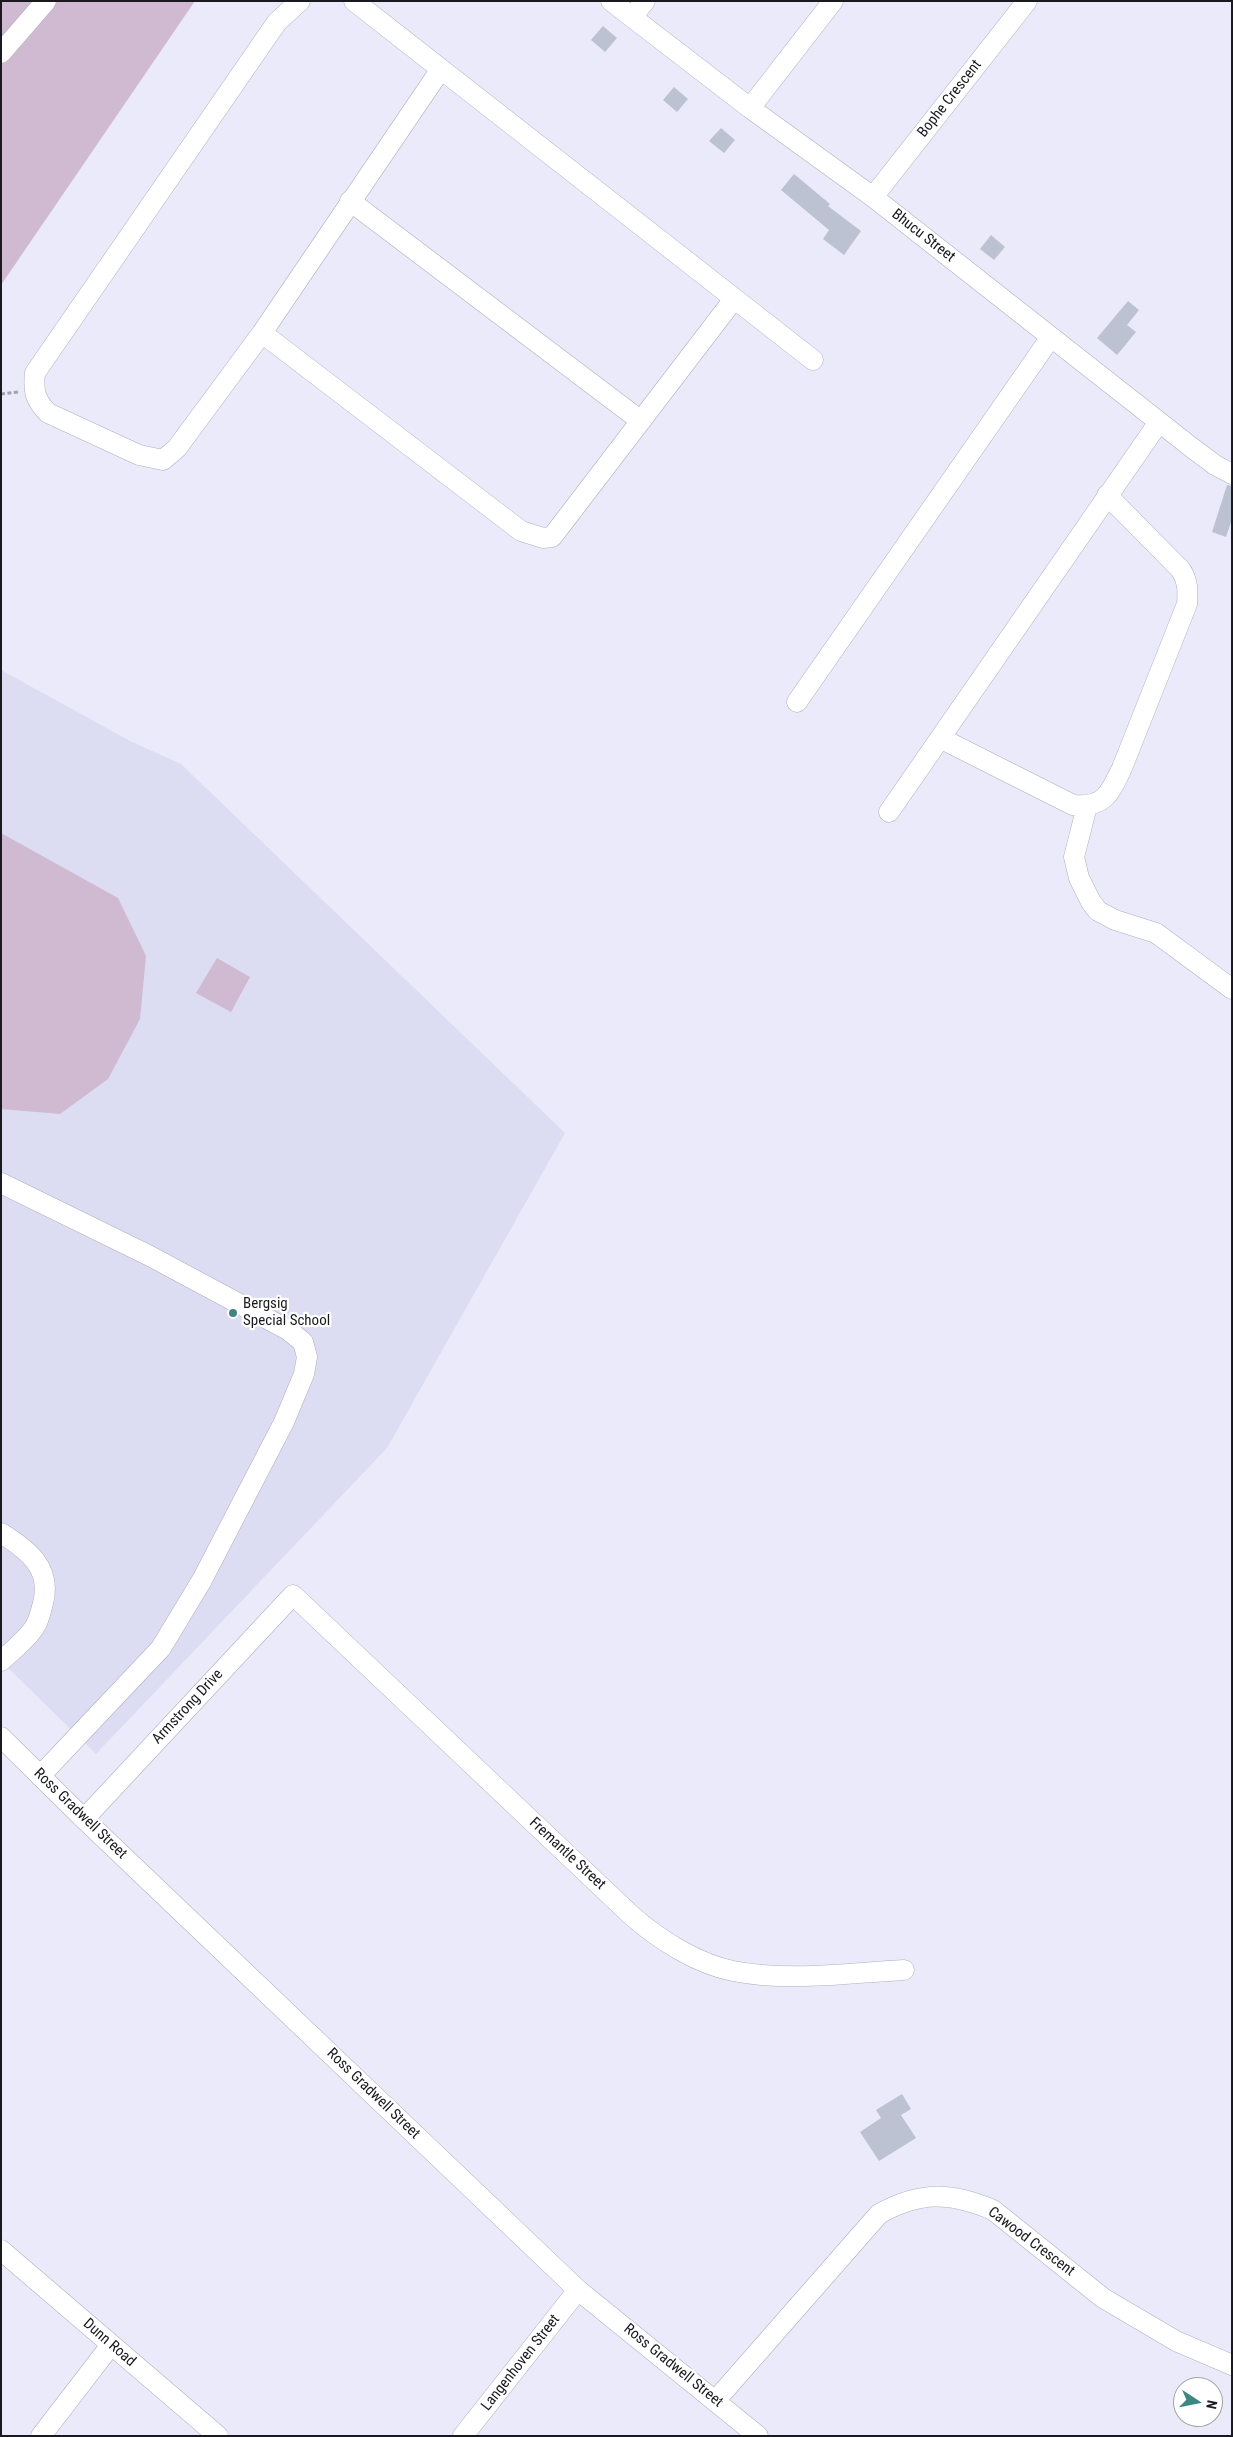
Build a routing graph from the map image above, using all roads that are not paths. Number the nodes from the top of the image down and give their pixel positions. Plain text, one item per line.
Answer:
1 (46, 1) edge
2 (300, 1) edge
3 (354, 1) edge
4 (611, 1) edge
5 (645, 1) edge
6 (833, 1) edge
7 (1026, 1) edge
8 (632, 17) junction
9 (1, 53) edge
10 (441, 69) junction
11 (750, 108) junction
12 (873, 197) junction
13 (350, 201) junction
14 (734, 299) junction
15 (262, 333) junction
16 (1051, 337) junction
17 (813, 360) dead end
18 (641, 421) junction
19 (1159, 422) junction
20 (1232, 474) edge
21 (1107, 495) junction
22 (797, 702) dead end
23 (940, 738) junction
24 (1087, 806) junction
25 (889, 812) dead end
26 (1232, 990) edge
27 (1, 1183) edge
28 (1, 1534) edge
29 (293, 1595) joint
30 (1, 1661) edge
31 (1, 1738) edge
32 (40, 1776) junction
33 (84, 1819) junction
34 (904, 1970) dead end
35 (1, 2250) edge
36 (578, 2290) junction
37 (111, 2345) junction
38 (1232, 2365) edge
39 (716, 2400) junction
40 (41, 2436) edge
41 (218, 2436) edge
42 (463, 2436) edge
43 (758, 2436) edge

1 - 9 street
2 - 15 street
3 - 10 street
4 - 8 street, Bhucu Street
5 - 8 street
6 - 11 street
7 - 12 street, Bophe Crescent
8 - 11 street, Bhucu Street
10 - 13 street
10 - 14 street
11 - 12 street, Bhucu Street
12 - 16 street, Bhucu Street
13 - 15 street
13 - 18 street
14 - 17 street
14 - 18 street
15 - 18 street
16 - 19 street, Bhucu Street
16 - 22 street
19 - 20 street, Bhucu Street
19 - 21 street
21 - 23 street
21 - 24 street
23 - 24 street
23 - 25 street
24 - 26 street
27 - 32 street
28 - 30 street
29 - 33 street, Armstrong Drive
29 - 34 street, Fremantle Street
31 - 32 street, Ross Gradwell Street
32 - 33 street, Ross Gradwell Street
33 - 36 street, Ross Gradwell Street
35 - 37 street, Dunn Road
36 - 39 street, Ross Gradwell Street
36 - 42 street, Langenhoven Street
37 - 40 street
37 - 41 street, Dunn Road
38 - 39 street, Cawood Crescent
39 - 43 street, Ross Gradwell Street

